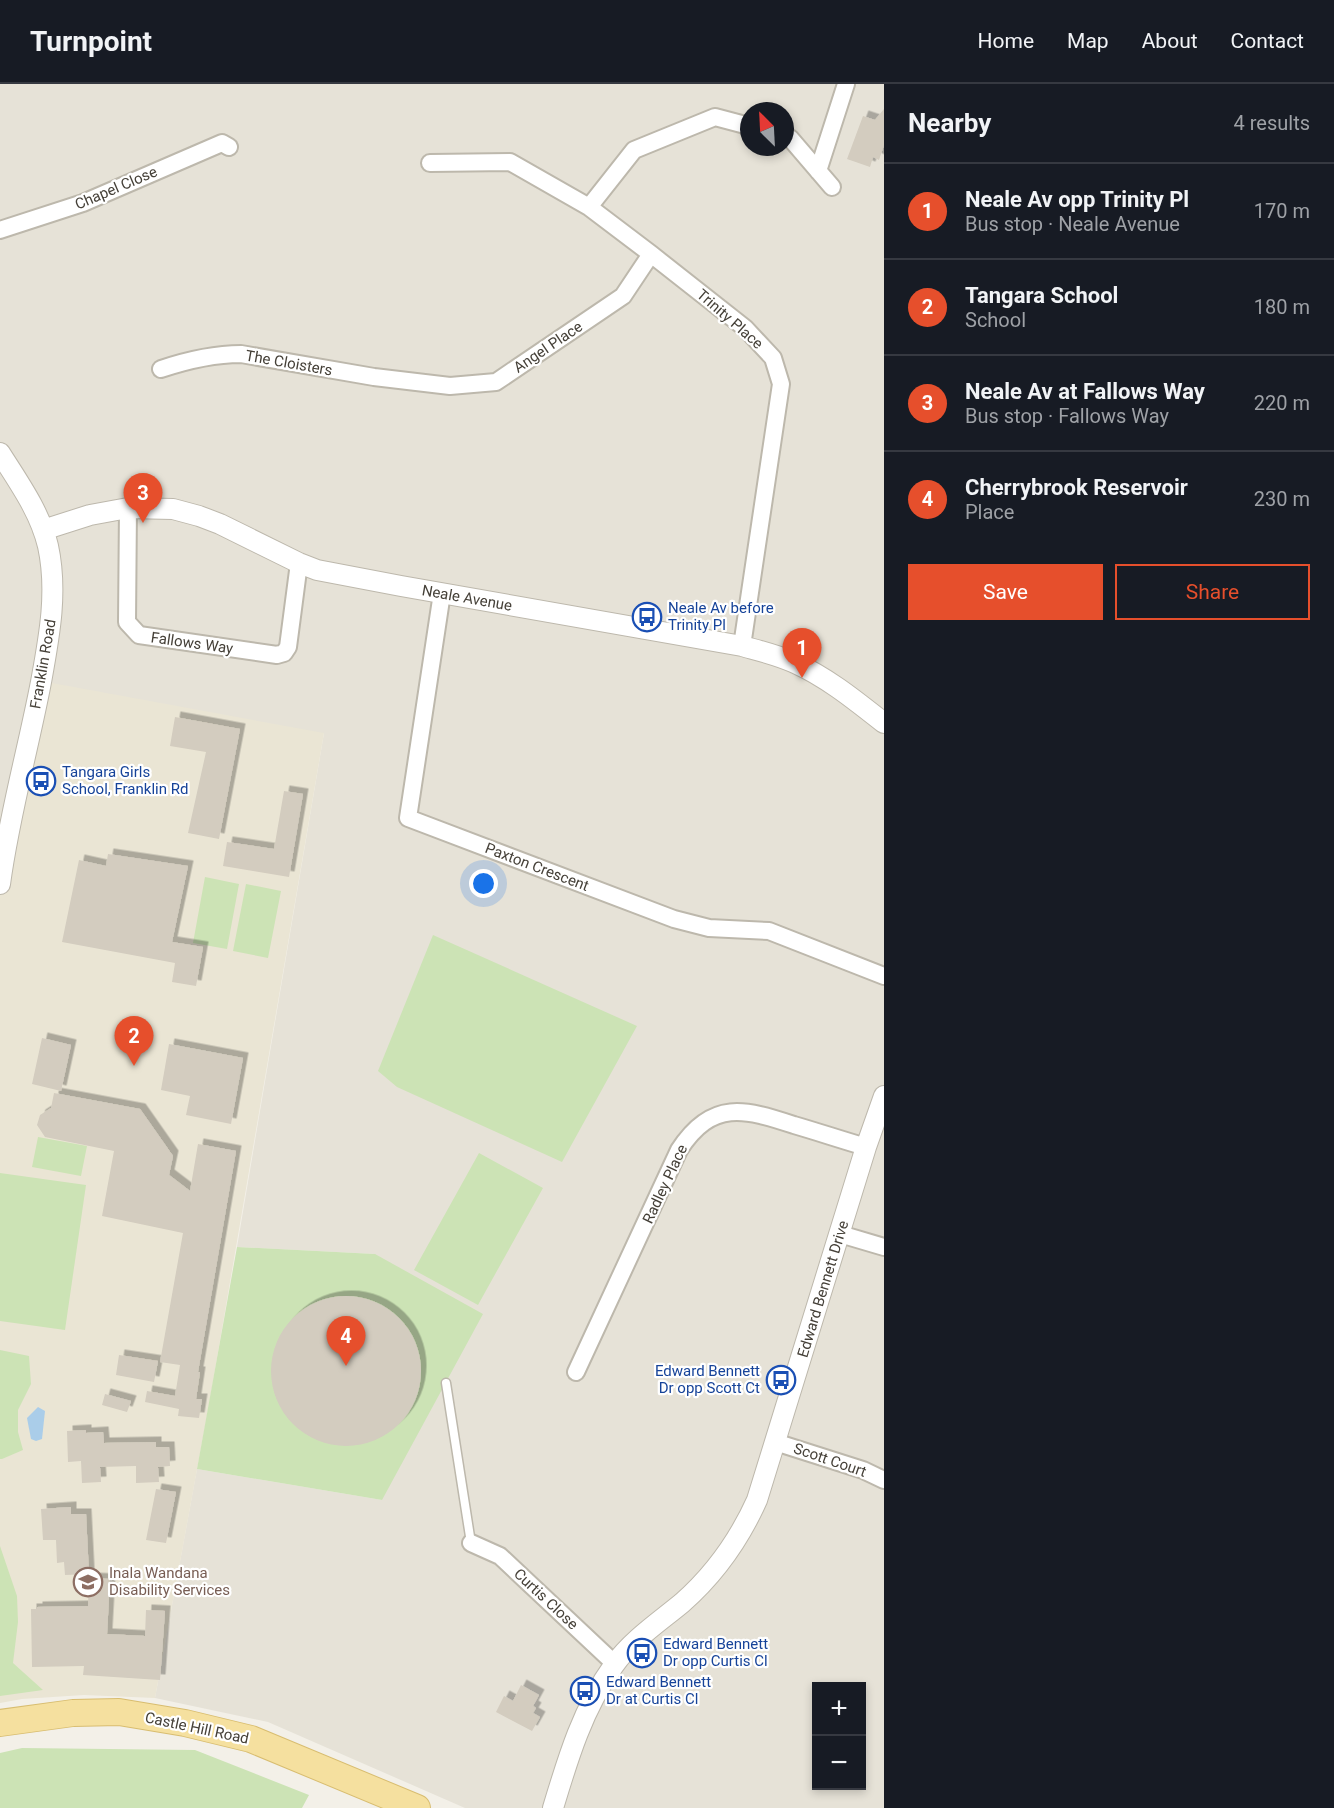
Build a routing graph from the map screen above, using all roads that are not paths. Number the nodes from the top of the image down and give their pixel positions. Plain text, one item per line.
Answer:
1 (846, 84) edge
2 (740, 124) edge
3 (794, 143) edge
4 (229, 147) dead end
5 (430, 163) dead end
6 (818, 171) junction
7 (832, 187) dead end
8 (589, 207) junction
9 (0, 230) edge
10 (651, 254) junction
11 (162, 369) dead end
12 (418, 381) joint
13 (0, 453) edge
14 (128, 508) junction
15 (43, 530) junction
16 (299, 563) junction
17 (442, 593) junction
18 (742, 646) junction
19 (884, 723) edge
20 (1, 872) edge
21 (884, 976) edge
22 (884, 1096) edge
23 (866, 1147) junction
24 (840, 1234) junction
25 (884, 1247) edge
26 (576, 1372) dead end
27 (446, 1383) dead end
28 (776, 1442) junction
29 (884, 1480) edge
30 (471, 1543) joint
31 (615, 1664) junction
32 (0, 1723) edge
33 (0, 1737) edge
34 (377, 1808) edge
35 (417, 1808) edge
36 (553, 1808) edge

1 - 6 street
2 - 8 street
3 - 6 street
4 - 9 street, Chapel Close
5 - 8 street, Trinity Place
6 - 7 street
8 - 10 street, Trinity Place
10 - 12 street, Angel Place
10 - 18 street, Trinity Place
11 - 12 street, The Cloisters
13 - 15 street, Franklin Road
14 - 15 street, Neale Avenue
14 - 16 street, Neale Avenue
14 - 16 street, Fallows Way
15 - 20 street, Franklin Road
16 - 17 street, Neale Avenue
17 - 18 street, Neale Avenue
17 - 21 street, Paxton Crescent
18 - 19 street, Neale Avenue
22 - 23 street, Edward Bennett Drive
23 - 24 street, Edward Bennett Drive
23 - 26 street, Radley Place
24 - 25 street
24 - 28 street, Edward Bennett Drive
27 - 30 lane
28 - 29 street, Scott Court
28 - 31 street, Edward Bennett Drive
30 - 31 street, Curtis Close
31 - 36 street, Edward Bennett Drive
32 - 35 main road, Castle Hill Road
33 - 34 main road, Castle Hill Road

